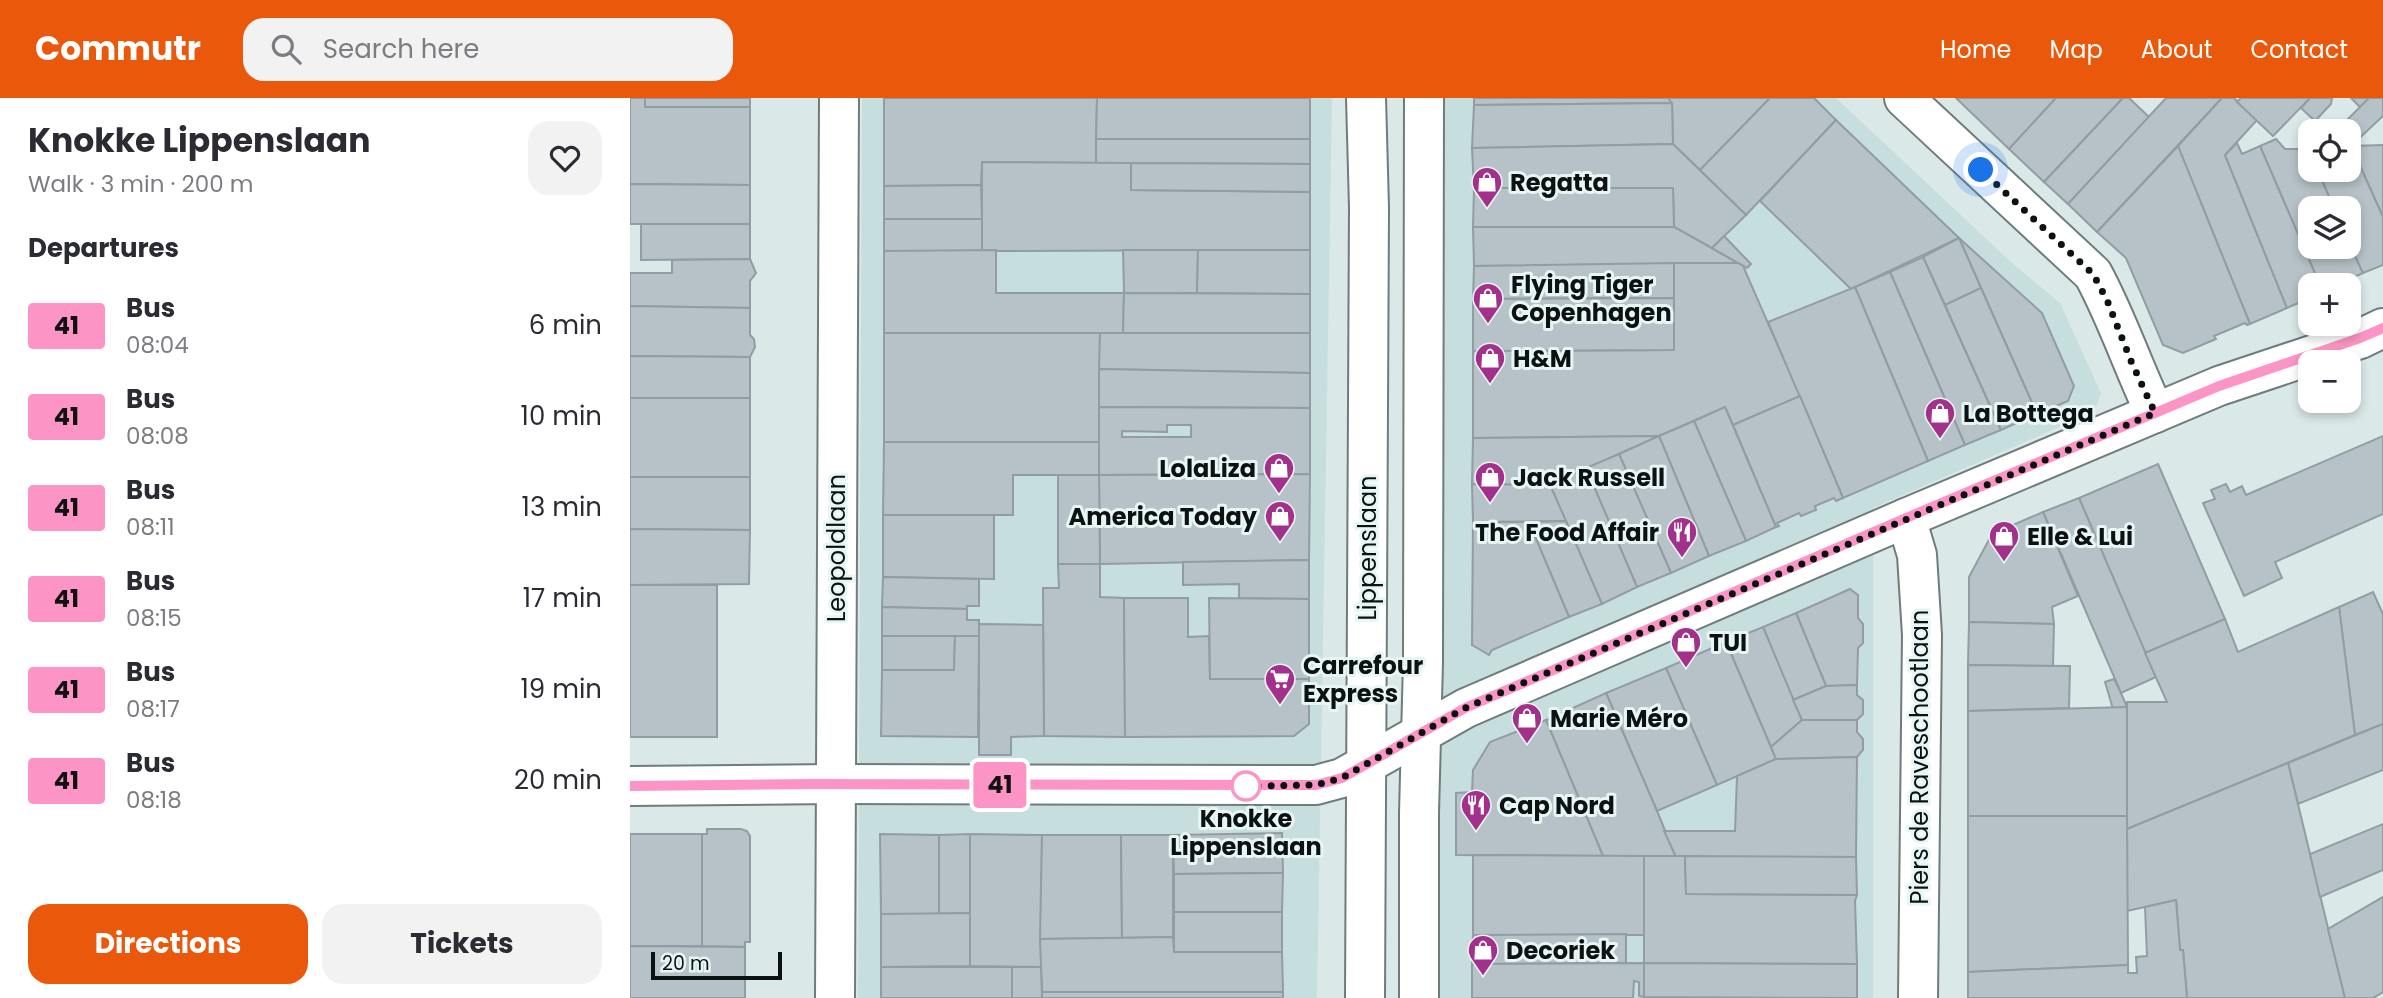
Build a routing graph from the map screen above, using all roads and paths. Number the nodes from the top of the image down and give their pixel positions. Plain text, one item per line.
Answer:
1 (839, 98) edge
2 (1366, 98) edge
3 (1424, 98) edge
4 (1904, 98) edge
5 (2383, 328) edge
6 (2155, 413) junction
7 (1906, 518) junction
8 (1422, 733) junction
9 (1367, 764) junction
10 (835, 784) junction
11 (630, 786) edge
12 (835, 998) edge
13 (1366, 998) edge
14 (1419, 998) edge
15 (1918, 998) edge

1 - 10 street, Leopoldlaan
2 - 9 street, Lippenslaan
3 - 8 street
4 - 6 street
5 - 6 street
6 - 7 street
7 - 8 street
7 - 15 street, Piers de Raveschootlaan
8 - 9 street
8 - 14 street
9 - 10 street
9 - 13 street, Lippenslaan
10 - 11 street
10 - 12 street, Leopoldlaan

